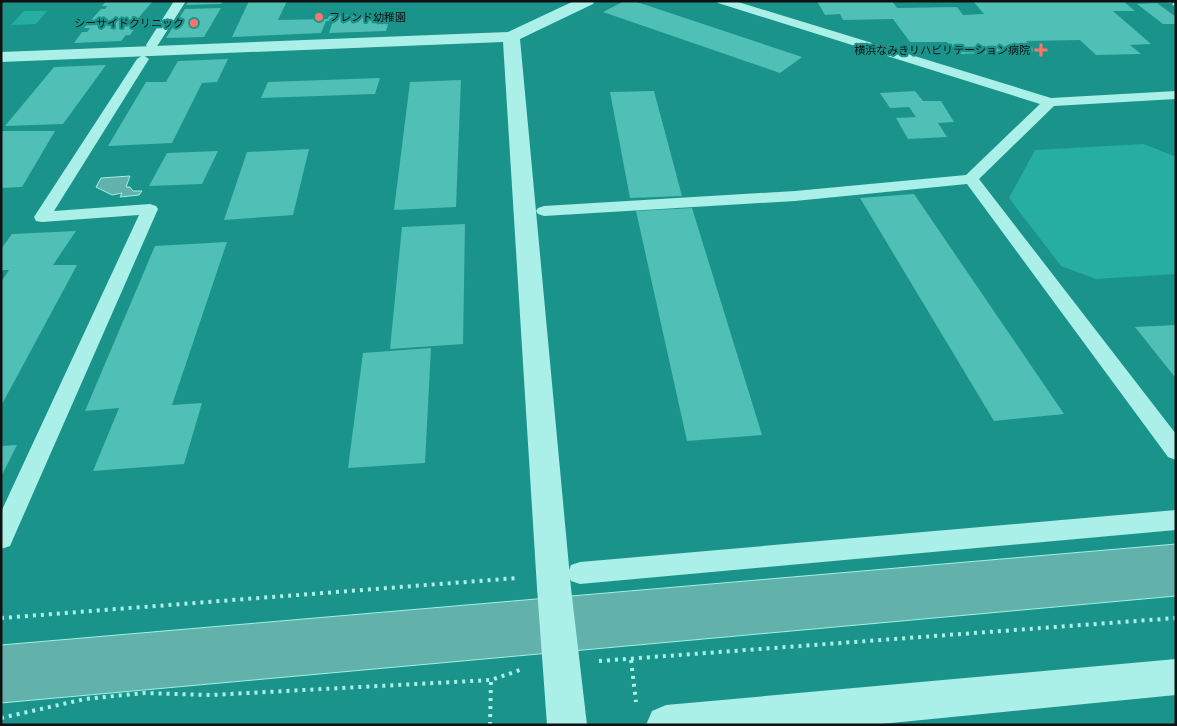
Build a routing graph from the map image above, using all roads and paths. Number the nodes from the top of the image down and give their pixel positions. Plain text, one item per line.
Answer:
1 (180, 1) edge
2 (586, 1) edge
3 (722, 1) edge
4 (1169, 1) edge
5 (1176, 6) edge
6 (511, 37) junction
7 (1, 57) edge
8 (1176, 95) edge
9 (1050, 102) junction
10 (970, 179) junction
11 (544, 211) dead end
12 (1176, 451) edge
13 (1176, 520) edge
14 (1, 538) edge
15 (562, 579) junction
16 (1, 618) edge
17 (631, 660) dead end
18 (1176, 678) edge
19 (491, 680) dead end
20 (651, 716) edge
21 (490, 725) edge
22 (567, 725) edge

1 - 14 street
2 - 6 street
3 - 9 street
4 - 5 path
6 - 7 street
6 - 15 street
8 - 9 street
9 - 10 street
10 - 11 street
10 - 12 street
13 - 15 street
15 - 16 path
15 - 22 street
17 - 20 path
18 - 20 street
19 - 21 path

